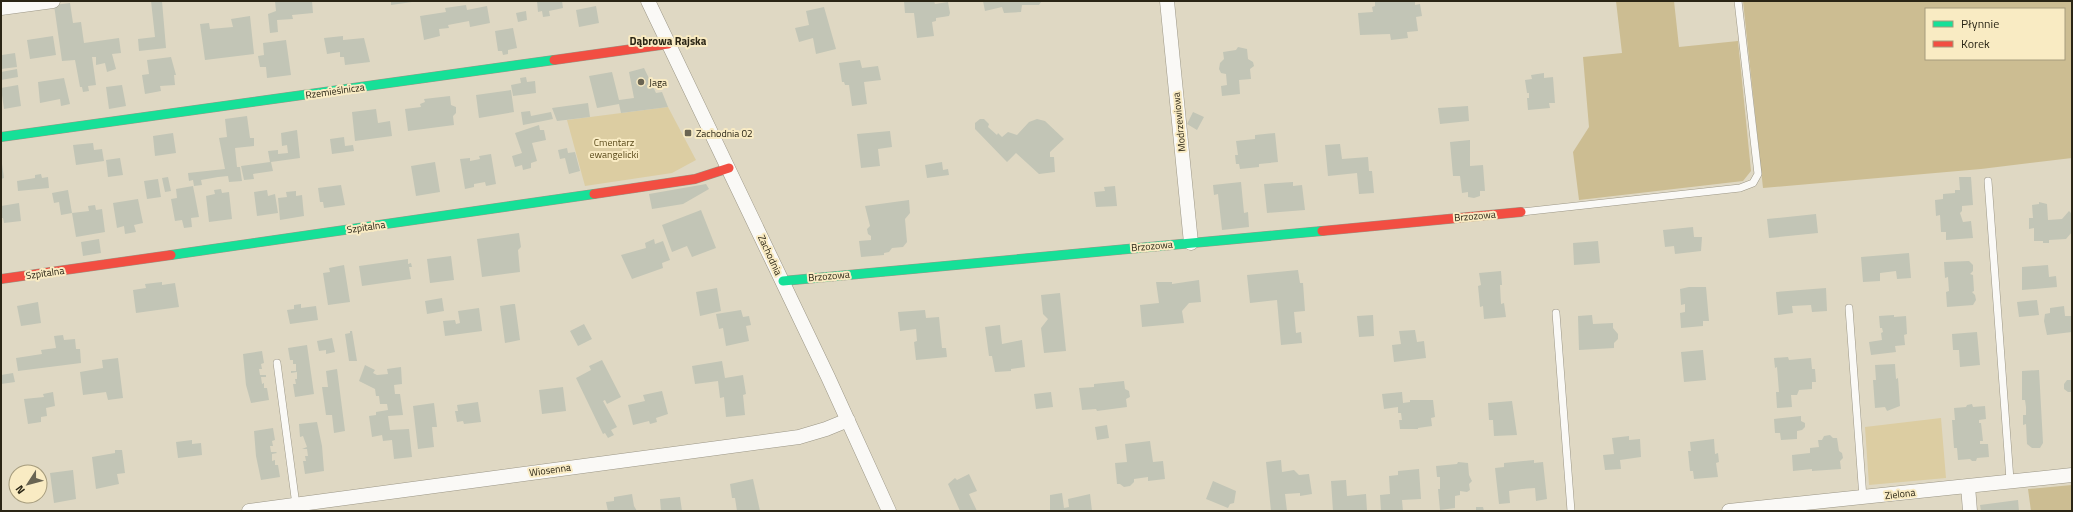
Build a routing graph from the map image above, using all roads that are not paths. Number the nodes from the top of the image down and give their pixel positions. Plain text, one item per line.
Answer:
1 (53, 1) edge
2 (648, 1) edge
3 (1167, 1) edge
4 (1738, 1) edge
5 (1, 8) edge
6 (668, 44) junction
7 (1, 137) edge
8 (729, 168) junction
9 (1988, 181) dead end
10 (1521, 212) joint
11 (1191, 243) junction
12 (1, 279) edge
13 (783, 282) junction
14 (1849, 308) dead end
15 (1556, 313) dead end
16 (277, 363) dead end
17 (848, 420) junction
18 (2072, 475) edge
19 (2010, 480) junction
20 (1968, 486) junction
21 (1863, 498) junction
22 (296, 505) junction
23 (249, 511) edge
24 (889, 511) edge
25 (1572, 511) edge
26 (1729, 511) edge
27 (1970, 511) edge

1 - 5 street
2 - 6 street, Zachodnia
3 - 11 street, Modrzewiowa
4 - 10 lane
6 - 7 street, Rzemieślnicza
6 - 8 street, Zachodnia
8 - 12 street, Szpitalna
8 - 13 street, Zachodnia
9 - 19 lane
10 - 11 street, Brzozowa
11 - 13 street, Brzozowa
13 - 17 street, Zachodnia
14 - 21 lane
15 - 25 lane
16 - 22 lane
17 - 22 street, Wiosenna
17 - 24 street, Zachodnia
18 - 19 street, Zielona
19 - 20 street, Zielona
20 - 21 street, Zielona
20 - 27 street
21 - 26 street, Zielona
22 - 23 street, Wiosenna

